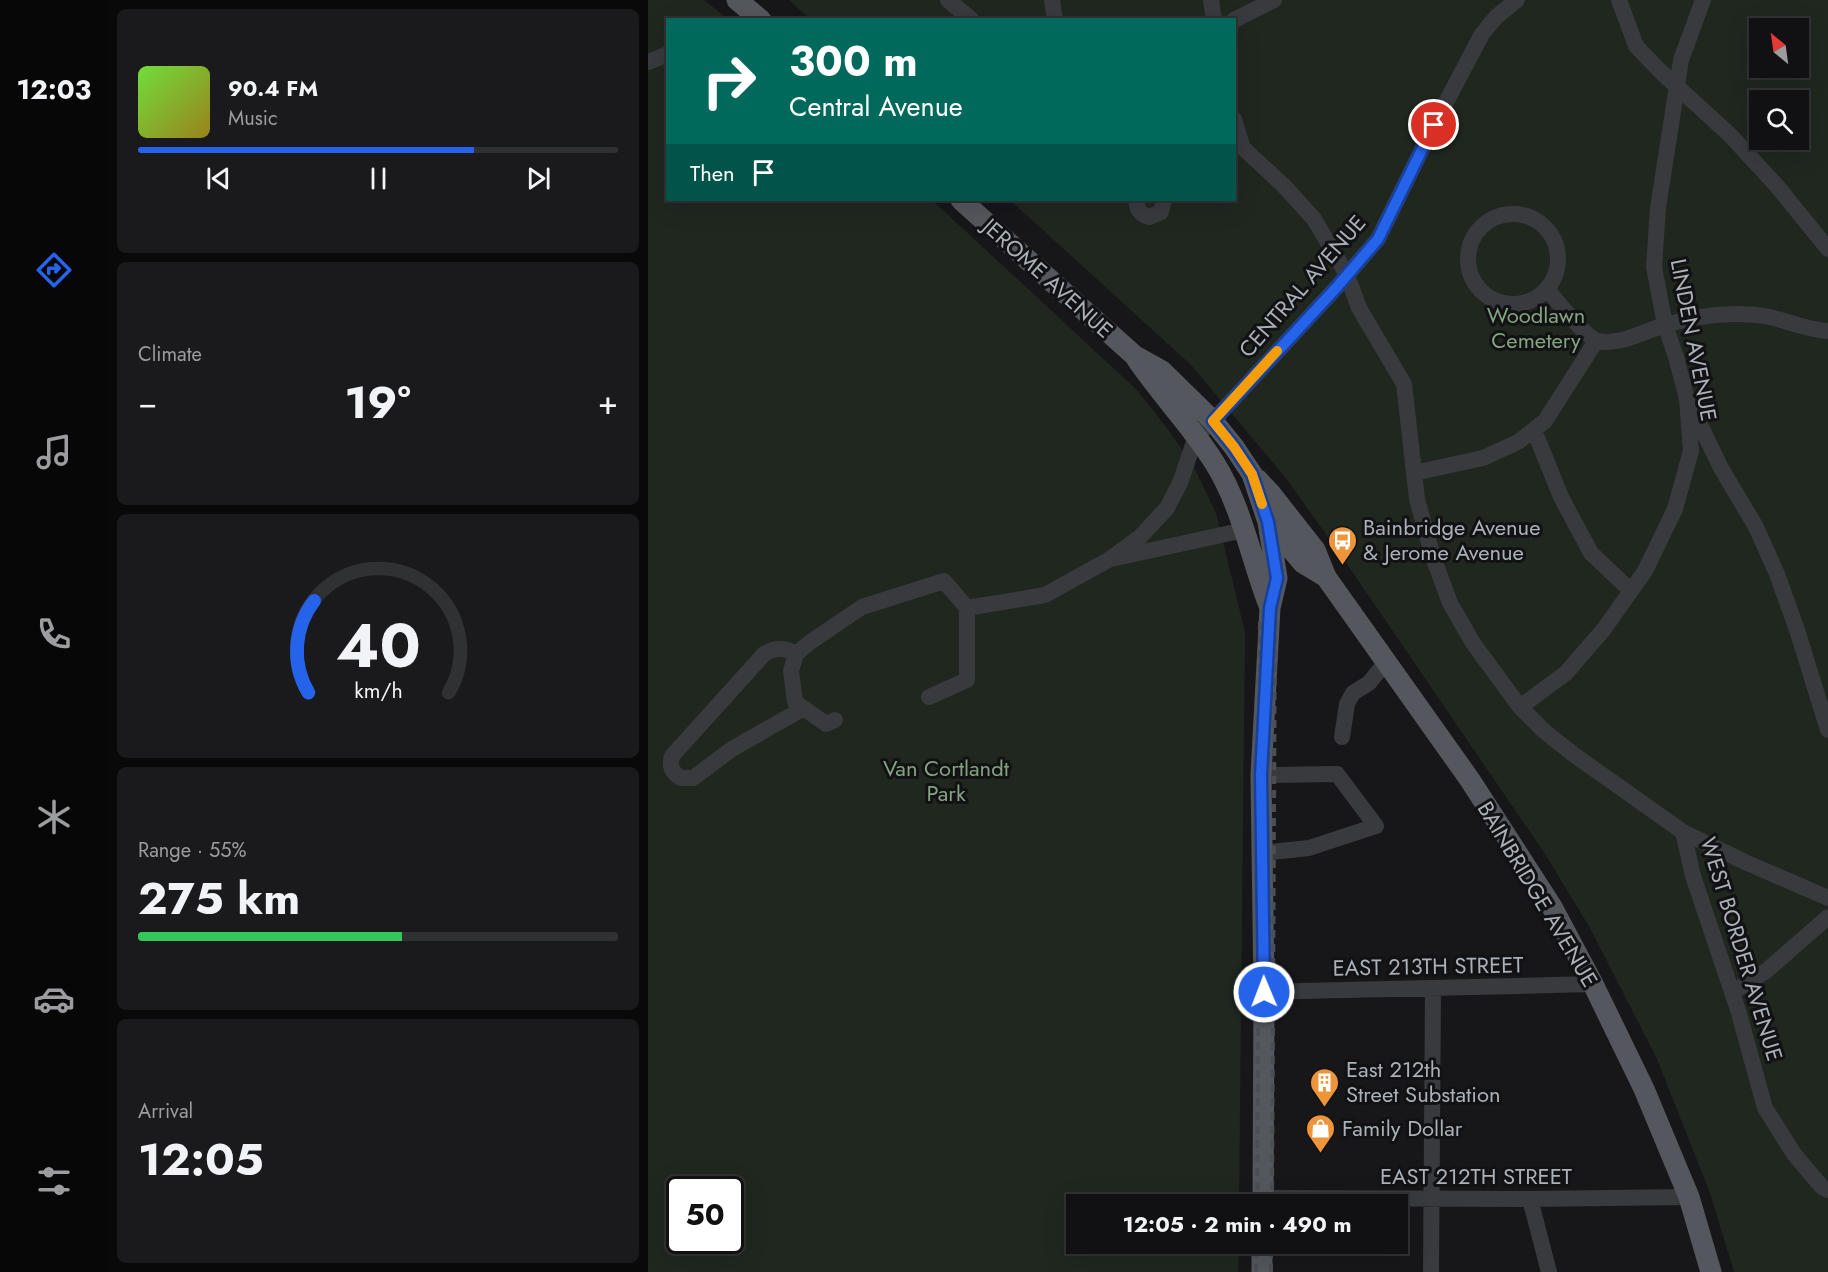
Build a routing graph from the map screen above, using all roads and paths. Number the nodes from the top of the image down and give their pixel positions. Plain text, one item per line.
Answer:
1 (737, 0) edge
2 (948, 0) edge
3 (1052, 0) edge
4 (1211, 0) edge
5 (1274, 0) edge
6 (1517, 0) edge
7 (1619, 0) edge
8 (1702, 0) edge
9 (754, 18) edge
10 (970, 18) edge
11 (1054, 18) edge
12 (1214, 18) edge
13 (1236, 19) edge
14 (666, 55) edge
15 (648, 62) edge
16 (1677, 87) junction
17 (1236, 130) edge
18 (1239, 147) edge
19 (962, 201) edge
20 (1137, 201) edge
21 (1164, 201) edge
22 (1828, 249) edge
23 (1347, 275) junction
24 (1547, 289) junction
25 (1665, 325) junction
26 (1828, 331) edge
27 (1596, 341) junction
28 (1135, 356) junction
29 (1687, 399) junction
30 (1213, 421) junction
31 (1534, 430) junction
32 (1196, 436) junction
33 (1414, 473) junction
34 (1252, 474) junction
35 (1268, 522) junction
36 (1244, 530) junction
37 (1110, 559) junction
38 (1326, 577) junction
39 (1631, 591) junction
40 (967, 608) junction
41 (1270, 608) junction
42 (796, 654) junction
43 (1386, 662) junction
44 (929, 697) dead end
45 (1520, 707) junction
46 (804, 708) junction
47 (835, 720) dead end
48 (1828, 730) edge
49 (1342, 737) dead end
50 (1261, 775) junction
51 (1683, 832) junction
52 (1262, 852) junction
53 (1828, 898) edge
54 (1828, 917) edge
55 (1593, 984) junction
56 (1433, 989) junction
57 (1264, 992) junction
58 (1733, 992) junction
59 (1828, 1191) edge
60 (1263, 1194) edge
61 (1689, 1197) junction
62 (1408, 1199) edge
63 (1433, 1199) junction
64 (1530, 1199) junction
65 (1262, 1254) edge
66 (1262, 1272) edge
67 (1431, 1272) edge
68 (1549, 1272) edge
69 (1712, 1272) edge

1 - 9 main road
2 - 10 street
3 - 11 street
4 - 12 street
5 - 13 street
6 - 23 street, CENTRAL AVENUE
7 - 16 street
8 - 16 street, LINDEN AVENUE
14 - 15 street
16 - 22 street
16 - 25 street, LINDEN AVENUE
17 - 18 street
18 - 23 street, WEST BORDER AVENUE
19 - 28 main road, JEROME AVENUE
20 - 21 street
23 - 30 street, CENTRAL AVENUE
23 - 33 street, WEST BORDER AVENUE
24 - 24 street
24 - 27 street
25 - 26 street
25 - 27 street
25 - 29 street, LINDEN AVENUE
27 - 31 street
28 - 30 main road, JEROME AVENUE
28 - 32 main road, JEROME AVENUE
29 - 39 street, LINDEN AVENUE
29 - 48 street
30 - 32 street, CENTRAL AVENUE
30 - 34 main road, JEROME AVENUE
31 - 33 street
31 - 39 street
32 - 36 main road, JEROME AVENUE
32 - 37 street
33 - 45 street, WEST BORDER AVENUE
34 - 35 main road, JEROME AVENUE
34 - 38 main road, BAINBRIDGE AVENUE
35 - 36 main road
35 - 38 main road, BAINBRIDGE AVENUE
35 - 41 main road, JEROME AVENUE
36 - 37 street
36 - 41 main road, JEROME AVENUE
37 - 40 street
38 - 43 main road, BAINBRIDGE AVENUE
39 - 45 street, LINDEN AVENUE
40 - 42 street
40 - 44 street
41 - 50 main road, JEROME AVENUE
42 - 46 street
42 - 46 street
43 - 49 street
43 - 55 main road, BAINBRIDGE AVENUE
45 - 51 street, WEST BORDER AVENUE
46 - 47 street
50 - 52 main road, JEROME AVENUE
50 - 52 street
51 - 53 street
51 - 58 street, WEST BORDER AVENUE
52 - 57 main road, JEROME AVENUE
54 - 58 street
55 - 56 street, EAST 213TH STREET
55 - 61 main road, BAINBRIDGE AVENUE
56 - 57 street, EAST 213TH STREET
56 - 63 street
57 - 60 main road, JEROME AVENUE
58 - 59 street, WEST BORDER AVENUE
61 - 64 street, EAST 212TH STREET
61 - 69 main road, BAINBRIDGE AVENUE
62 - 63 street, EAST 212TH STREET
63 - 64 street, EAST 212TH STREET
63 - 67 street
64 - 68 street
65 - 66 main road

